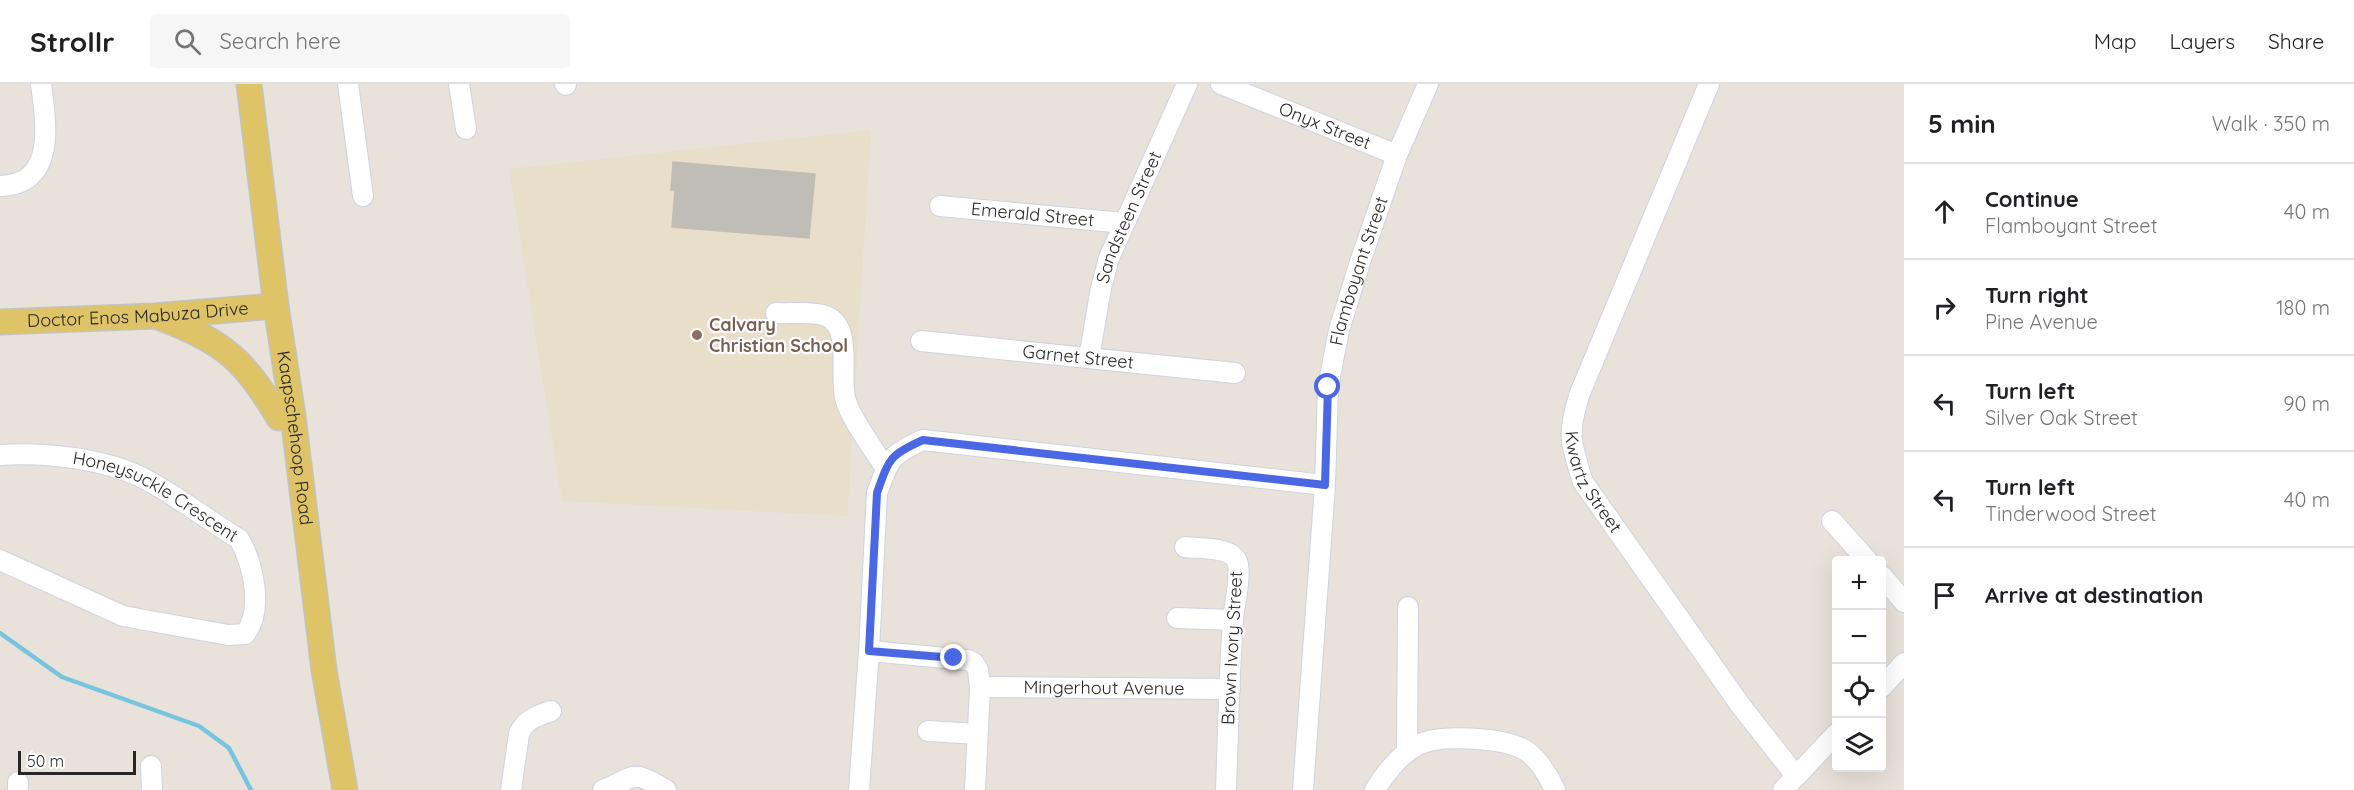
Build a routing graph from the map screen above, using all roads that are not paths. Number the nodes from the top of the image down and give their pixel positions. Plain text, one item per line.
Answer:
1 (41, 84) edge
2 (235, 84) edge
3 (249, 84) edge
4 (348, 84) edge
5 (459, 84) edge
6 (1187, 84) edge
7 (1221, 84) edge
8 (1428, 84) edge
9 (1709, 84) edge
10 (466, 129) dead end
11 (1397, 155) junction
12 (0, 186) edge
13 (363, 196) dead end
14 (940, 206) dead end
15 (1124, 223) junction
16 (269, 307) junction
17 (776, 313) dead end
18 (155, 316) junction
19 (0, 322) edge
20 (921, 341) dead end
21 (1089, 358) junction
22 (1235, 373) dead end
23 (279, 418) junction
24 (0, 455) edge
25 (886, 469) junction
26 (1325, 485) junction
27 (1832, 521) dead end
28 (1185, 547) dead end
29 (1863, 556) edge
30 (0, 560) edge
31 (1886, 582) edge
32 (1904, 602) edge
33 (1408, 607) dead end
34 (1177, 618) dead end
35 (1233, 620) junction
36 (869, 651) junction
37 (1904, 663) edge
38 (1886, 682) edge
39 (980, 687) junction
40 (1230, 689) junction
41 (551, 711) dead end
42 (928, 731) dead end
43 (977, 734) junction
44 (1832, 738) edge
45 (1407, 752) junction
46 (151, 766) dead end
47 (1790, 783) edge
48 (152, 790) edge
49 (330, 790) edge
50 (345, 790) edge
51 (511, 790) edge
52 (603, 790) edge
53 (666, 790) edge
54 (859, 790) edge
55 (975, 790) edge
56 (1226, 790) edge
57 (1303, 790) edge
58 (1375, 790) edge
59 (1556, 790) edge

1 - 12 street
2 - 16 main road, Kaapschehoop Road
3 - 16 main road, Kaapschehoop Road
4 - 13 street
5 - 10 street
6 - 15 street, Sandsteen Street
7 - 11 street, Onyx Street
8 - 11 street, Flamboyant Street
9 - 47 street, Kwartz Street
11 - 26 street, Flamboyant Street
14 - 15 street, Emerald Street
15 - 21 street, Sandsteen Street
16 - 18 main road, Doctor Enos Mabuza Drive
16 - 23 main road, Kaapschehoop Road
16 - 50 main road, Kaapschehoop Road
17 - 25 street
18 - 19 main road, Doctor Enos Mabuza Drive
18 - 23 main road
20 - 21 street, Garnet Street
21 - 22 street, Garnet Street
23 - 49 main road, Kaapschehoop Road
24 - 30 street, Honeysuckle Crescent
25 - 26 street
25 - 36 street
26 - 57 street, Flamboyant Street
27 - 29 street
28 - 35 street, Brown Ivory Street
31 - 32 street
33 - 45 street
34 - 35 street
35 - 40 street, Brown Ivory Street
36 - 39 street
36 - 54 street
37 - 38 street
39 - 40 street, Mingerhout Avenue
39 - 43 street
40 - 56 street, Brown Ivory Street
41 - 51 street
42 - 43 street
43 - 55 street
44 - 47 street
45 - 58 street
45 - 59 street
46 - 48 street
52 - 53 street

